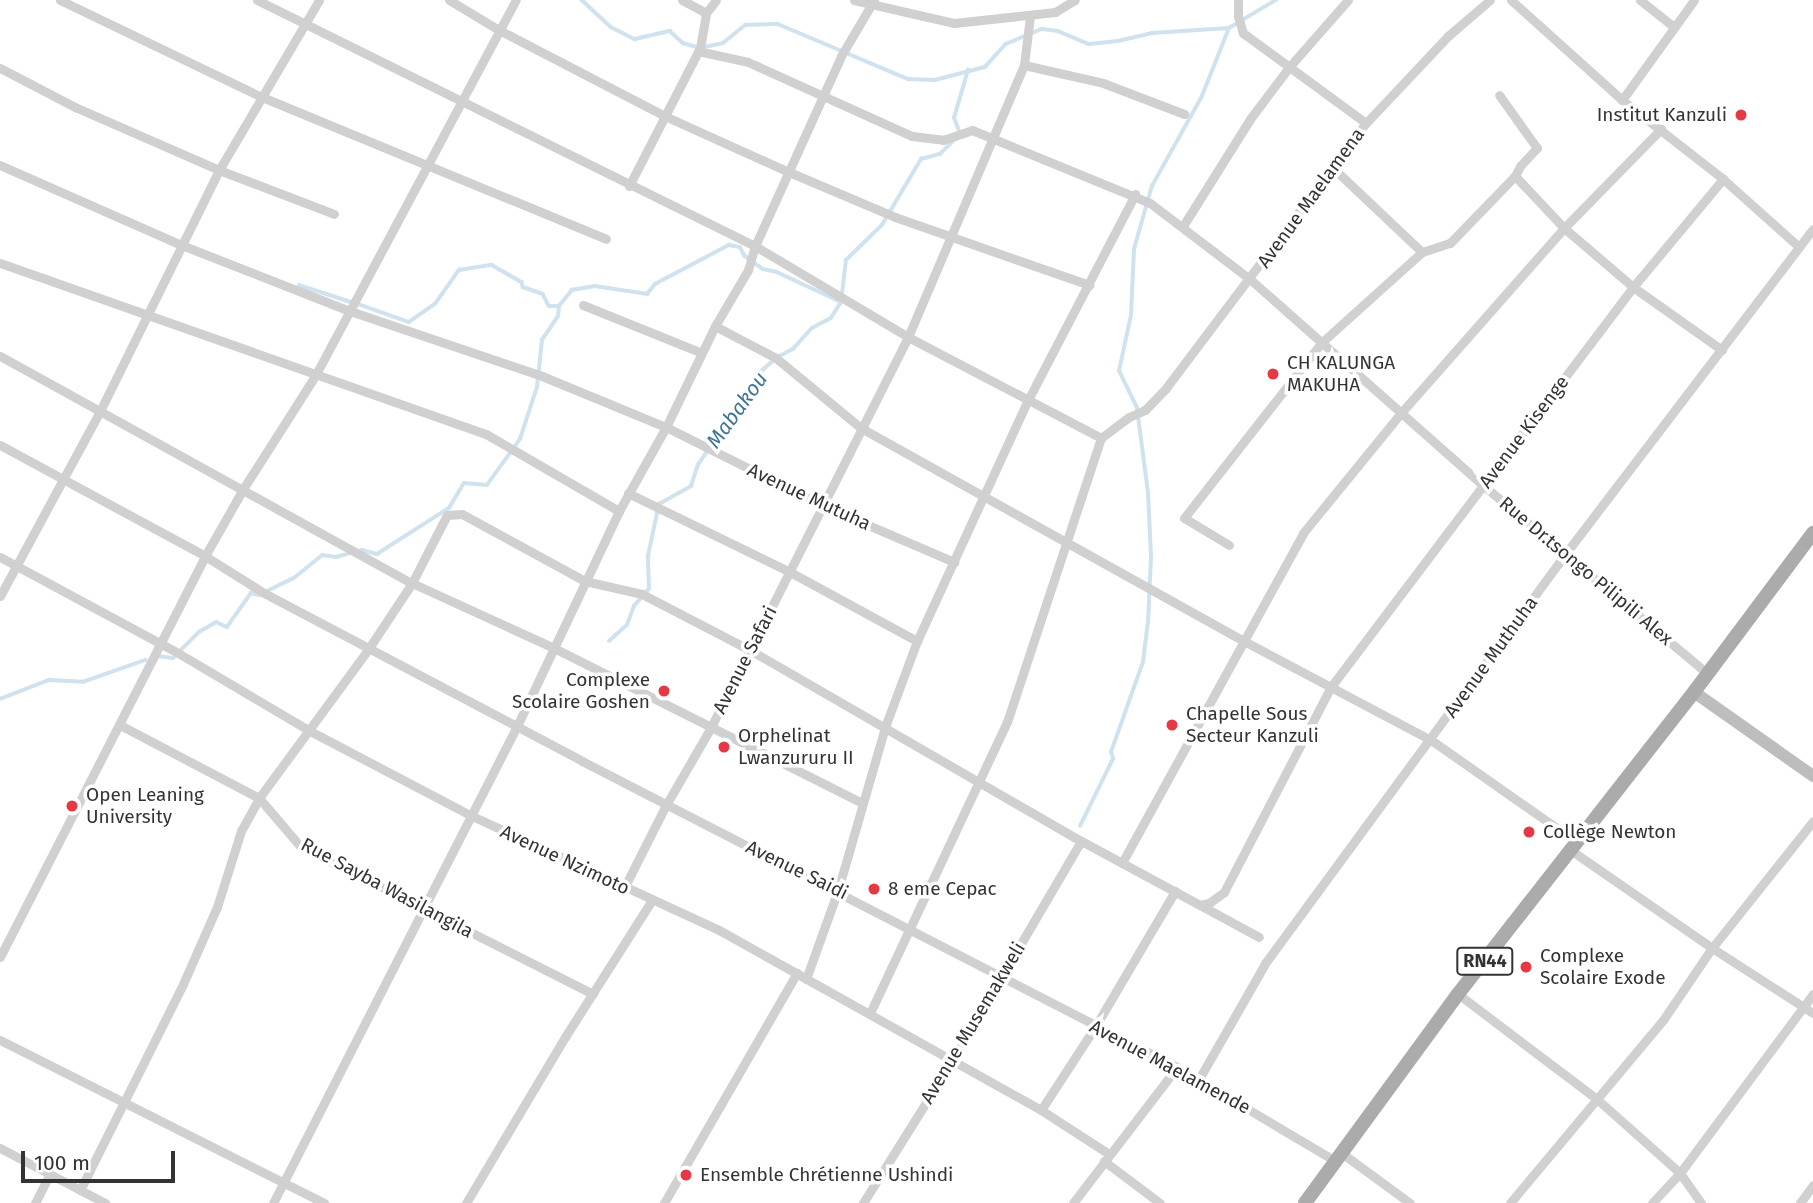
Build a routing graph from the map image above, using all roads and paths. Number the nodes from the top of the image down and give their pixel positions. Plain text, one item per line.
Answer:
1 (60, 0) edge
2 (257, 0) edge
3 (319, 0) edge
4 (449, 0) edge
5 (516, 0) edge
6 (682, 0) edge
7 (716, 0) edge
8 (854, 0) edge
9 (1075, 0) edge
10 (1238, 0) edge
11 (1348, 0) edge
12 (1490, 0) edge
13 (1511, 0) edge
14 (1640, 0) edge
15 (1694, 0) edge
16 (873, 2) edge
17 (706, 13) junction
18 (1030, 16) junction
19 (304, 24) junction
20 (1674, 27) junction
21 (499, 30) junction
22 (698, 51) junction
23 (1024, 65) junction
24 (1290, 66) junction
25 (0, 68) edge
26 (1499, 95) dead end
27 (262, 97) junction
28 (822, 97) junction
29 (1622, 100) junction
30 (459, 101) junction
31 (1184, 114) dead end
32 (667, 117) junction
33 (1366, 123) junction
34 (1661, 129) junction
35 (994, 139) junction
36 (426, 163) junction
37 (0, 165) edge
38 (1332, 167) junction
39 (219, 170) junction
40 (789, 172) junction
41 (1515, 176) junction
42 (1723, 179) junction
43 (629, 186) junction
44 (1143, 199) junction
45 (334, 214) dead end
46 (1183, 226) junction
47 (1564, 228) junction
48 (1813, 229) edge
49 (953, 238) junction
50 (606, 239) dead end
51 (184, 246) junction
52 (755, 246) junction
53 (1799, 247) junction
54 (1422, 252) junction
55 (0, 263) edge
56 (1251, 280) junction
57 (1089, 285) junction
58 (1633, 287) junction
59 (583, 305) dead end
60 (350, 310) junction
61 (149, 314) junction
62 (715, 326) junction
63 (908, 337) junction
64 (1321, 343) junction
65 (1722, 350) junction
66 (702, 353) junction
67 (0, 356) edge
68 (315, 376) junction
69 (1029, 398) junction
70 (100, 411) junction
71 (1400, 414) junction
72 (666, 427) junction
73 (861, 428) junction
74 (1101, 438) junction
75 (0, 445) edge
76 (63, 480) junction
77 (1484, 486) junction
78 (243, 489) junction
79 (628, 493) junction
80 (983, 498) junction
81 (824, 506) junction
82 (619, 511) junction
83 (1813, 533) edge
84 (1068, 543) junction
85 (1229, 545) dead end
86 (1566, 553) junction
87 (0, 556) edge
88 (205, 556) junction
89 (954, 562) junction
90 (17, 567) junction
91 (790, 572) junction
92 (585, 581) junction
93 (412, 583) junction
94 (0, 596) edge
95 (1242, 640) junction
96 (917, 641) junction
97 (158, 644) junction
98 (369, 648) junction
99 (554, 648) junction
100 (750, 650) junction
101 (1707, 674) junction
102 (1330, 688) junction
103 (1695, 692) junction
104 (120, 725) junction
105 (517, 726) junction
106 (885, 727) junction
107 (710, 729) junction
108 (310, 731) junction
109 (1431, 740) junction
110 (1813, 776) edge
111 (979, 784) junction
112 (259, 798) junction
113 (862, 803) junction
114 (666, 805) junction
115 (470, 815) junction
116 (1813, 821) edge
117 (1081, 841) junction
118 (1575, 847) junction
119 (1123, 861) junction
120 (624, 888) junction
121 (838, 890) junction
122 (1175, 891) junction
123 (652, 900) junction
124 (1200, 905) junction
125 (421, 909) junction
126 (911, 929) junction
127 (1259, 937) dead end
128 (1712, 948) junction
129 (0, 957) edge
130 (797, 973) junction
131 (1001, 975) junction
132 (806, 979) junction
133 (593, 994) junction
134 (1458, 994) junction
135 (1813, 994) edge
136 (1804, 1007) junction
137 (870, 1013) junction
138 (1813, 1013) edge
139 (1096, 1027) junction
140 (0, 1040) edge
141 (952, 1061) junction
142 (1177, 1067) junction
143 (1199, 1079) junction
144 (1598, 1100) junction
145 (123, 1102) junction
146 (1041, 1110) junction
147 (0, 1148) edge
148 (1106, 1158) junction
149 (1340, 1158) junction
150 (1680, 1173) junction
151 (49, 1175) junction
152 (284, 1184) junction
153 (1813, 1185) edge
154 (80, 1190) junction
155 (35, 1203) edge
156 (106, 1203) edge
157 (273, 1203) edge
158 (324, 1203) edge
159 (467, 1203) edge
160 (664, 1203) edge
161 (863, 1203) edge
162 (1073, 1203) edge
163 (1160, 1203) edge
164 (1305, 1203) edge
165 (1410, 1203) edge
166 (1510, 1203) edge
167 (1652, 1203) edge
168 (1701, 1203) edge
169 (1800, 1203) edge

1 - 27 street
2 - 19 street
3 - 19 street
4 - 21 street
5 - 21 street
6 - 17 street
7 - 17 street
8 - 16 street
9 - 18 street
10 - 24 street
11 - 24 street
12 - 33 street, Avenue Maelamena
13 - 29 street
14 - 20 street
15 - 20 street
16 - 18 street
16 - 28 street
17 - 22 street
18 - 23 street, Avenue Safari
19 - 27 street
19 - 30 street
20 - 29 street
21 - 30 street
21 - 32 street
22 - 28 street, Rue Dr.tsongo Pilipili Alex
22 - 32 street
23 - 31 street
23 - 35 street, Avenue Safari
24 - 33 street
24 - 46 street
25 - 39 street
26 - 41 street
27 - 36 street
27 - 39 street
28 - 35 street, Rue Dr.tsongo Pilipili Alex
28 - 40 street
29 - 34 street
30 - 36 street
30 - 43 street
32 - 40 street
32 - 43 street
33 - 38 street, Avenue Maelamena
34 - 42 street
34 - 47 street
35 - 44 street, Rue Dr.tsongo Pilipili Alex
35 - 49 street, Avenue Safari
36 - 50 street
36 - 60 street
37 - 51 street, Avenue Mutuha
38 - 54 street
38 - 56 street, Avenue Maelamena
39 - 45 street
39 - 51 street
40 - 49 street
40 - 52 street
41 - 47 street
41 - 54 street
42 - 53 street
42 - 58 street, Avenue Kisenge
43 - 52 street
44 - 46 street, Rue Dr.tsongo Pilipili Alex
44 - 57 street
46 - 56 street, Rue Dr.tsongo Pilipili Alex
47 - 58 street
47 - 71 street
48 - 53 street, Avenue Muthuha
49 - 57 street
49 - 63 street, Avenue Safari
51 - 60 street, Avenue Mutuha
51 - 61 street
52 - 62 street
52 - 63 street
53 - 65 street, Avenue Muthuha
54 - 64 street
55 - 61 street
56 - 64 street, Rue Dr.tsongo Pilipili Alex
56 - 74 street, Avenue Maelamena
57 - 69 street
58 - 65 street
58 - 77 street, Avenue Kisenge
59 - 66 street
60 - 68 street
60 - 72 street, Avenue Mutuha
61 - 68 street
61 - 70 street
62 - 66 street
62 - 73 street
63 - 69 street
63 - 73 street, Avenue Safari
64 - 71 street, Rue Dr.tsongo Pilipili Alex
64 - 85 street
65 - 86 street, Avenue Muthuha
66 - 72 street
67 - 70 street
68 - 78 street
68 - 82 street
69 - 74 street
69 - 80 street
70 - 76 street
70 - 78 street
71 - 77 street, Rue Dr.tsongo Pilipili Alex
71 - 95 street
72 - 79 street
72 - 81 street, Avenue Mutuha
73 - 80 street
73 - 81 street, Avenue Safari
74 - 84 street
75 - 76 street, Avenue Saidi
76 - 88 street, Avenue Saidi
76 - 90 street
77 - 86 street, Rue Dr.tsongo Pilipili Alex
77 - 102 street, Avenue Kisenge
78 - 88 street
78 - 93 street
79 - 82 street
79 - 91 street
80 - 84 street
80 - 89 street
81 - 89 street, Avenue Mutuha
81 - 91 street, Avenue Safari
82 - 92 street
83 - 101 main road, RN44
84 - 95 street
84 - 111 street
86 - 101 street, Rue Dr.tsongo Pilipili Alex
86 - 109 street, Avenue Muthuha
87 - 90 street, Avenue Nzimoto
88 - 97 street
88 - 98 street, Avenue Saidi
89 - 96 street
90 - 94 street
90 - 97 street, Avenue Nzimoto
91 - 96 street
91 - 100 street, Avenue Safari
92 - 93 street
92 - 99 street
92 - 100 street
93 - 98 street
93 - 99 street
95 - 102 street
95 - 119 street
96 - 106 street
97 - 104 street
97 - 108 street, Avenue Nzimoto
98 - 105 street, Avenue Saidi
98 - 108 street
99 - 105 street
99 - 107 street
100 - 106 street
100 - 107 street, Avenue Safari
101 - 103 main road, RN44
102 - 109 street
102 - 124 street, Avenue Kisenge
103 - 110 street
103 - 118 main road, RN44
104 - 112 street, Rue Sayba Wasilangila
104 - 129 street
105 - 114 street, Avenue Saidi
105 - 115 street
106 - 111 street
106 - 113 street
107 - 113 street
107 - 114 street, Avenue Safari
108 - 112 street
108 - 115 street, Avenue Nzimoto
109 - 118 street
109 - 143 street, Avenue Muthuha
111 - 117 street
111 - 126 street
112 - 125 street, Rue Sayba Wasilangila
112 - 145 street
113 - 121 street
114 - 120 street, Avenue Safari
114 - 121 street, Avenue Saidi
115 - 120 street, Avenue Nzimoto
115 - 125 street
116 - 128 street
117 - 119 street
117 - 131 street, Avenue Musemakweli
118 - 128 street
118 - 134 main road, RN44
119 - 122 street
120 - 123 street, Avenue Nzimoto
121 - 126 street, Avenue Saidi
121 - 132 street
122 - 124 street
122 - 139 street
123 - 130 street, Avenue Nzimoto
123 - 133 street
124 - 127 street
125 - 133 street, Rue Sayba Wasilangila
125 - 152 street
126 - 131 street, Avenue Saidi
126 - 137 street
128 - 136 street
128 - 144 street
130 - 132 street, Avenue Nzimoto
130 - 160 street
131 - 139 street, Avenue Maelamende
131 - 141 street, Avenue Musemakweli
132 - 137 street, Avenue Nzimoto
133 - 159 street
134 - 144 street
134 - 149 main road, RN44
135 - 136 street
136 - 138 street
136 - 150 street
137 - 141 street, Avenue Nzimoto
139 - 142 street, Avenue Maelamende
139 - 146 street
140 - 145 street
141 - 146 street
141 - 161 street, Avenue Musemakweli
142 - 143 street, Avenue Maelamende
142 - 148 street
143 - 149 street, Avenue Maelamende
144 - 150 street
144 - 166 street
145 - 152 street
145 - 154 street
146 - 148 street
147 - 151 street
148 - 162 street
148 - 163 street
149 - 164 main road, RN44
149 - 165 street, Avenue Maelamende
150 - 167 street
150 - 168 street
151 - 154 street
151 - 155 street
152 - 157 street
152 - 158 street
153 - 169 street
154 - 156 street

